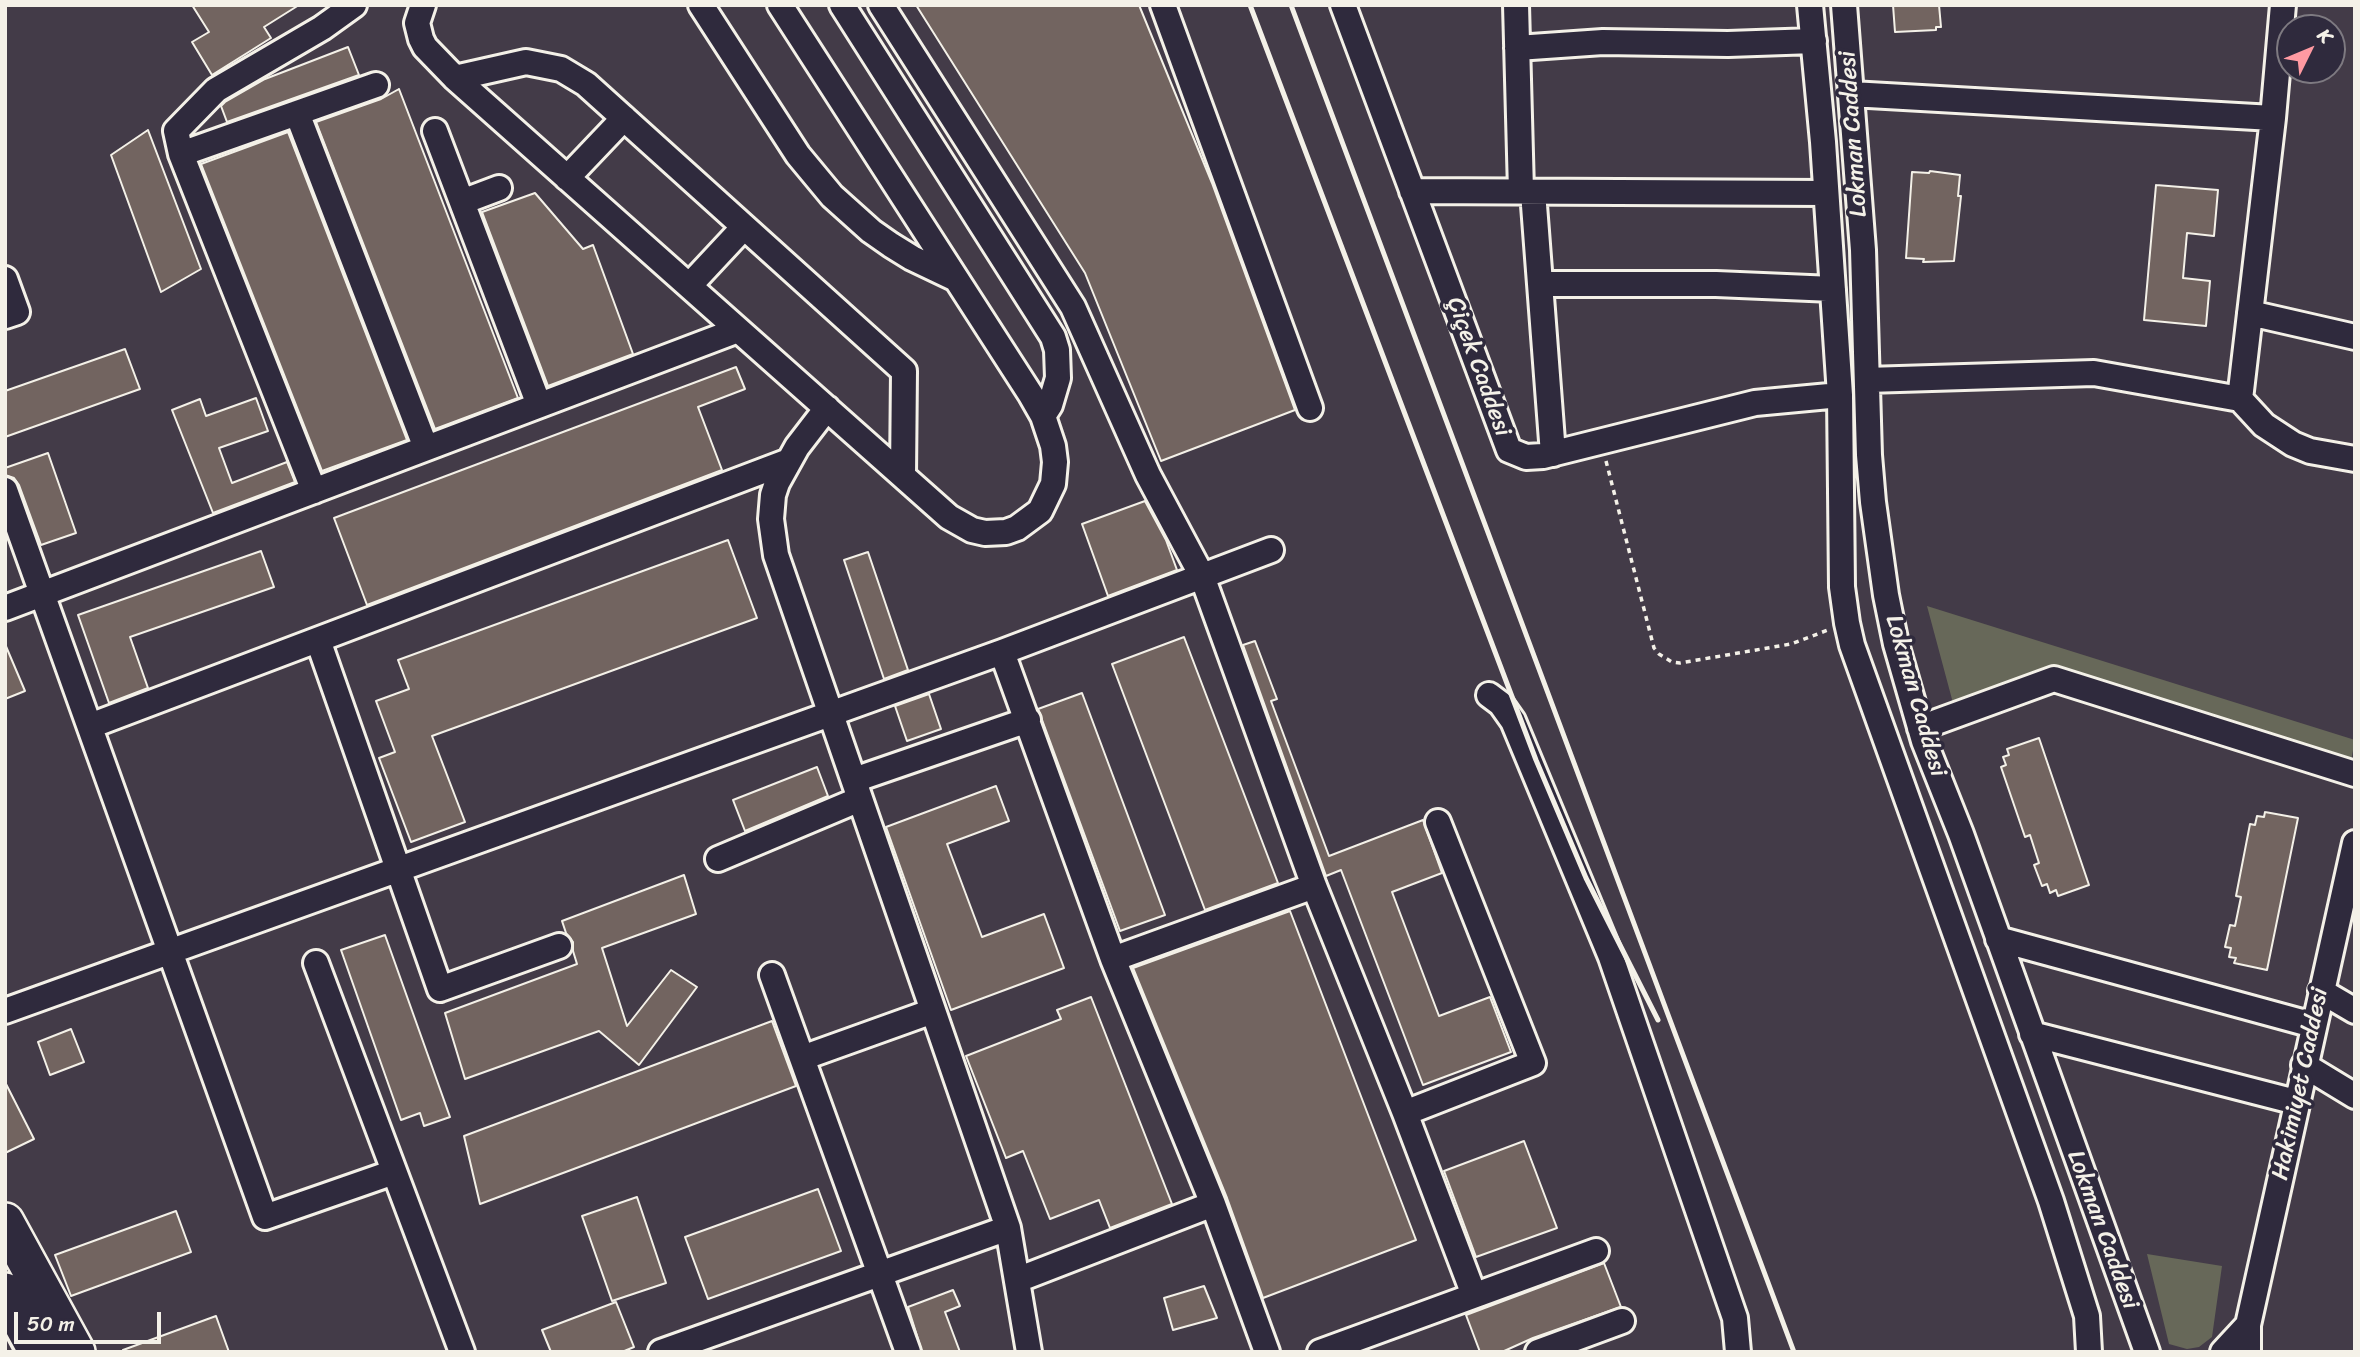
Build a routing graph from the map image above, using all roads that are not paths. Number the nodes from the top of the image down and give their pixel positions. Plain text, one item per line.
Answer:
1 (354, 5) edge
2 (423, 5) edge
3 (701, 5) edge
4 (779, 5) edge
5 (842, 5) edge
6 (881, 5) edge
7 (1163, 5) edge
8 (1343, 5) edge
9 (1516, 5) edge
10 (1810, 5) edge
11 (1844, 5) edge
12 (2283, 5) edge
13 (1814, 41) junction
14 (1517, 48) junction
15 (455, 78) junction
16 (376, 85) dead end
17 (1851, 94) junction
18 (298, 113) junction
19 (624, 118) junction
20 (2273, 118) junction
21 (435, 131) dead end
22 (181, 154) junction
23 (568, 178) junction
24 (499, 188) dead end
25 (1412, 191) junction
26 (1527, 191) junction
27 (1826, 193) junction
28 (462, 202) junction
29 (744, 227) junction
30 (5, 279) edge
31 (956, 279) junction
32 (1540, 284) junction
33 (689, 286) junction
34 (1833, 289) junction
35 (2250, 313) junction
36 (5, 316) edge
37 (738, 330) junction
38 (2355, 337) edge
39 (1867, 380) junction
40 (1840, 395) junction
41 (2240, 399) junction
42 (539, 405) junction
43 (827, 408) junction
44 (1310, 408) dead end
45 (1043, 416) junction
46 (426, 448) junction
47 (1553, 454) junction
48 (2355, 459) edge
49 (789, 461) junction
50 (903, 476) junction
51 (5, 489) edge
52 (314, 491) junction
53 (1271, 550) dead end
54 (1202, 576) junction
55 (43, 594) junction
56 (5, 608) edge
57 (318, 640) junction
58 (1002, 652) junction
59 (1489, 695) dead end
60 (831, 713) junction
61 (1028, 720) junction
62 (90, 726) junction
63 (1920, 728) junction
64 (2355, 774) edge
65 (857, 790) junction
66 (1438, 822) dead end
67 (2355, 843) edge
68 (718, 859) dead end
69 (397, 870) junction
70 (1314, 887) junction
71 (2345, 930) edge
72 (1998, 939) junction
73 (559, 946) dead end
74 (171, 952) junction
75 (1114, 959) junction
76 (316, 963) dead end
77 (772, 975) dead end
78 (2321, 991) junction
79 (5, 1011) edge
80 (933, 1011) junction
81 (2355, 1011) edge
82 (2314, 1025) junction
83 (2032, 1034) junction
84 (802, 1058) junction
85 (2304, 1065) junction
86 (2355, 1097) edge
87 (2296, 1102) junction
88 (1405, 1113) junction
89 (394, 1172) junction
90 (1213, 1204) junction
91 (5, 1222) edge
92 (1007, 1228) junction
93 (1596, 1251) dead end
94 (880, 1274) junction
95 (1017, 1280) junction
96 (5, 1292) edge
97 (1474, 1295) junction
98 (1622, 1321) dead end
99 (2248, 1325) junction
100 (38, 1352) edge
101 (76, 1352) edge
102 (462, 1352) edge
103 (661, 1352) edge
104 (908, 1352) edge
105 (1029, 1352) edge
106 (1267, 1352) edge
107 (1320, 1352) edge
108 (1538, 1352) edge
109 (1738, 1352) edge
110 (2088, 1352) edge
111 (2147, 1352) edge
112 (2223, 1352) edge
113 (2248, 1352) edge

1 - 22 street
2 - 15 street
3 - 31 street
4 - 31 street
5 - 45 street
6 - 54 street
7 - 44 street
8 - 25 street, Çiçek Caddesi
9 - 14 street
10 - 13 street, Lokman Caddesi
11 - 17 street, Lokman Caddesi
12 - 20 street
13 - 14 street
13 - 27 street, Lokman Caddesi
14 - 26 street
15 - 19 street
15 - 23 street
16 - 18 street
17 - 20 street
17 - 39 street, Lokman Caddesi
18 - 22 street
18 - 46 street
19 - 23 street
19 - 29 street
20 - 35 street
21 - 28 street
22 - 52 street
23 - 33 street
24 - 28 street
25 - 26 street
25 - 47 street, Çiçek Caddesi
26 - 27 street
26 - 32 street
27 - 34 street, Lokman Caddesi
28 - 42 street
29 - 33 street
29 - 50 street
30 - 36 street
31 - 45 street
32 - 34 street
32 - 47 street
33 - 37 street
34 - 40 street, Lokman Caddesi
35 - 38 street
35 - 41 street
37 - 42 street
37 - 43 street
39 - 41 street
39 - 63 street, Lokman Caddesi
40 - 47 street, Çiçek Caddesi
40 - 110 street, Lokman Caddesi
41 - 48 street
42 - 46 street
43 - 49 street
43 - 50 street
45 - 50 street
46 - 52 street
49 - 57 street
49 - 60 street
51 - 55 street
52 - 55 street
53 - 54 street
54 - 58 street
54 - 70 street
55 - 56 street
55 - 62 street
57 - 62 street
57 - 69 street
58 - 60 street
58 - 61 street
59 - 109 street
60 - 65 street
60 - 69 street
61 - 65 street
61 - 75 street
62 - 74 street
63 - 64 street
63 - 72 street, Lokman Caddesi
65 - 68 street
65 - 80 street
66 - 88 street
67 - 71 street, Hakimiyet Caddesi
69 - 73 street
69 - 74 street
70 - 75 street
70 - 88 street
71 - 78 street, Hakimiyet Caddesi
72 - 82 street
72 - 83 street, Lokman Caddesi
74 - 79 street
74 - 89 street
75 - 90 street
76 - 89 street
77 - 84 street
78 - 81 street
78 - 82 street, Hakimiyet Caddesi
80 - 84 street
80 - 92 street
82 - 85 street, Hakimiyet Caddesi
83 - 87 street
83 - 111 street, Lokman Caddesi
84 - 94 street
85 - 86 street
85 - 87 street, Hakimiyet Caddesi
87 - 99 street, Hakimiyet Caddesi
88 - 97 street
89 - 102 street
90 - 95 street
90 - 106 street
91 - 101 highway
92 - 94 street
92 - 95 street
93 - 97 street
94 - 103 street
94 - 104 street
95 - 105 street
96 - 100 highway
97 - 107 street
98 - 108 street
99 - 112 street
99 - 113 street, Hakimiyet Caddesi

